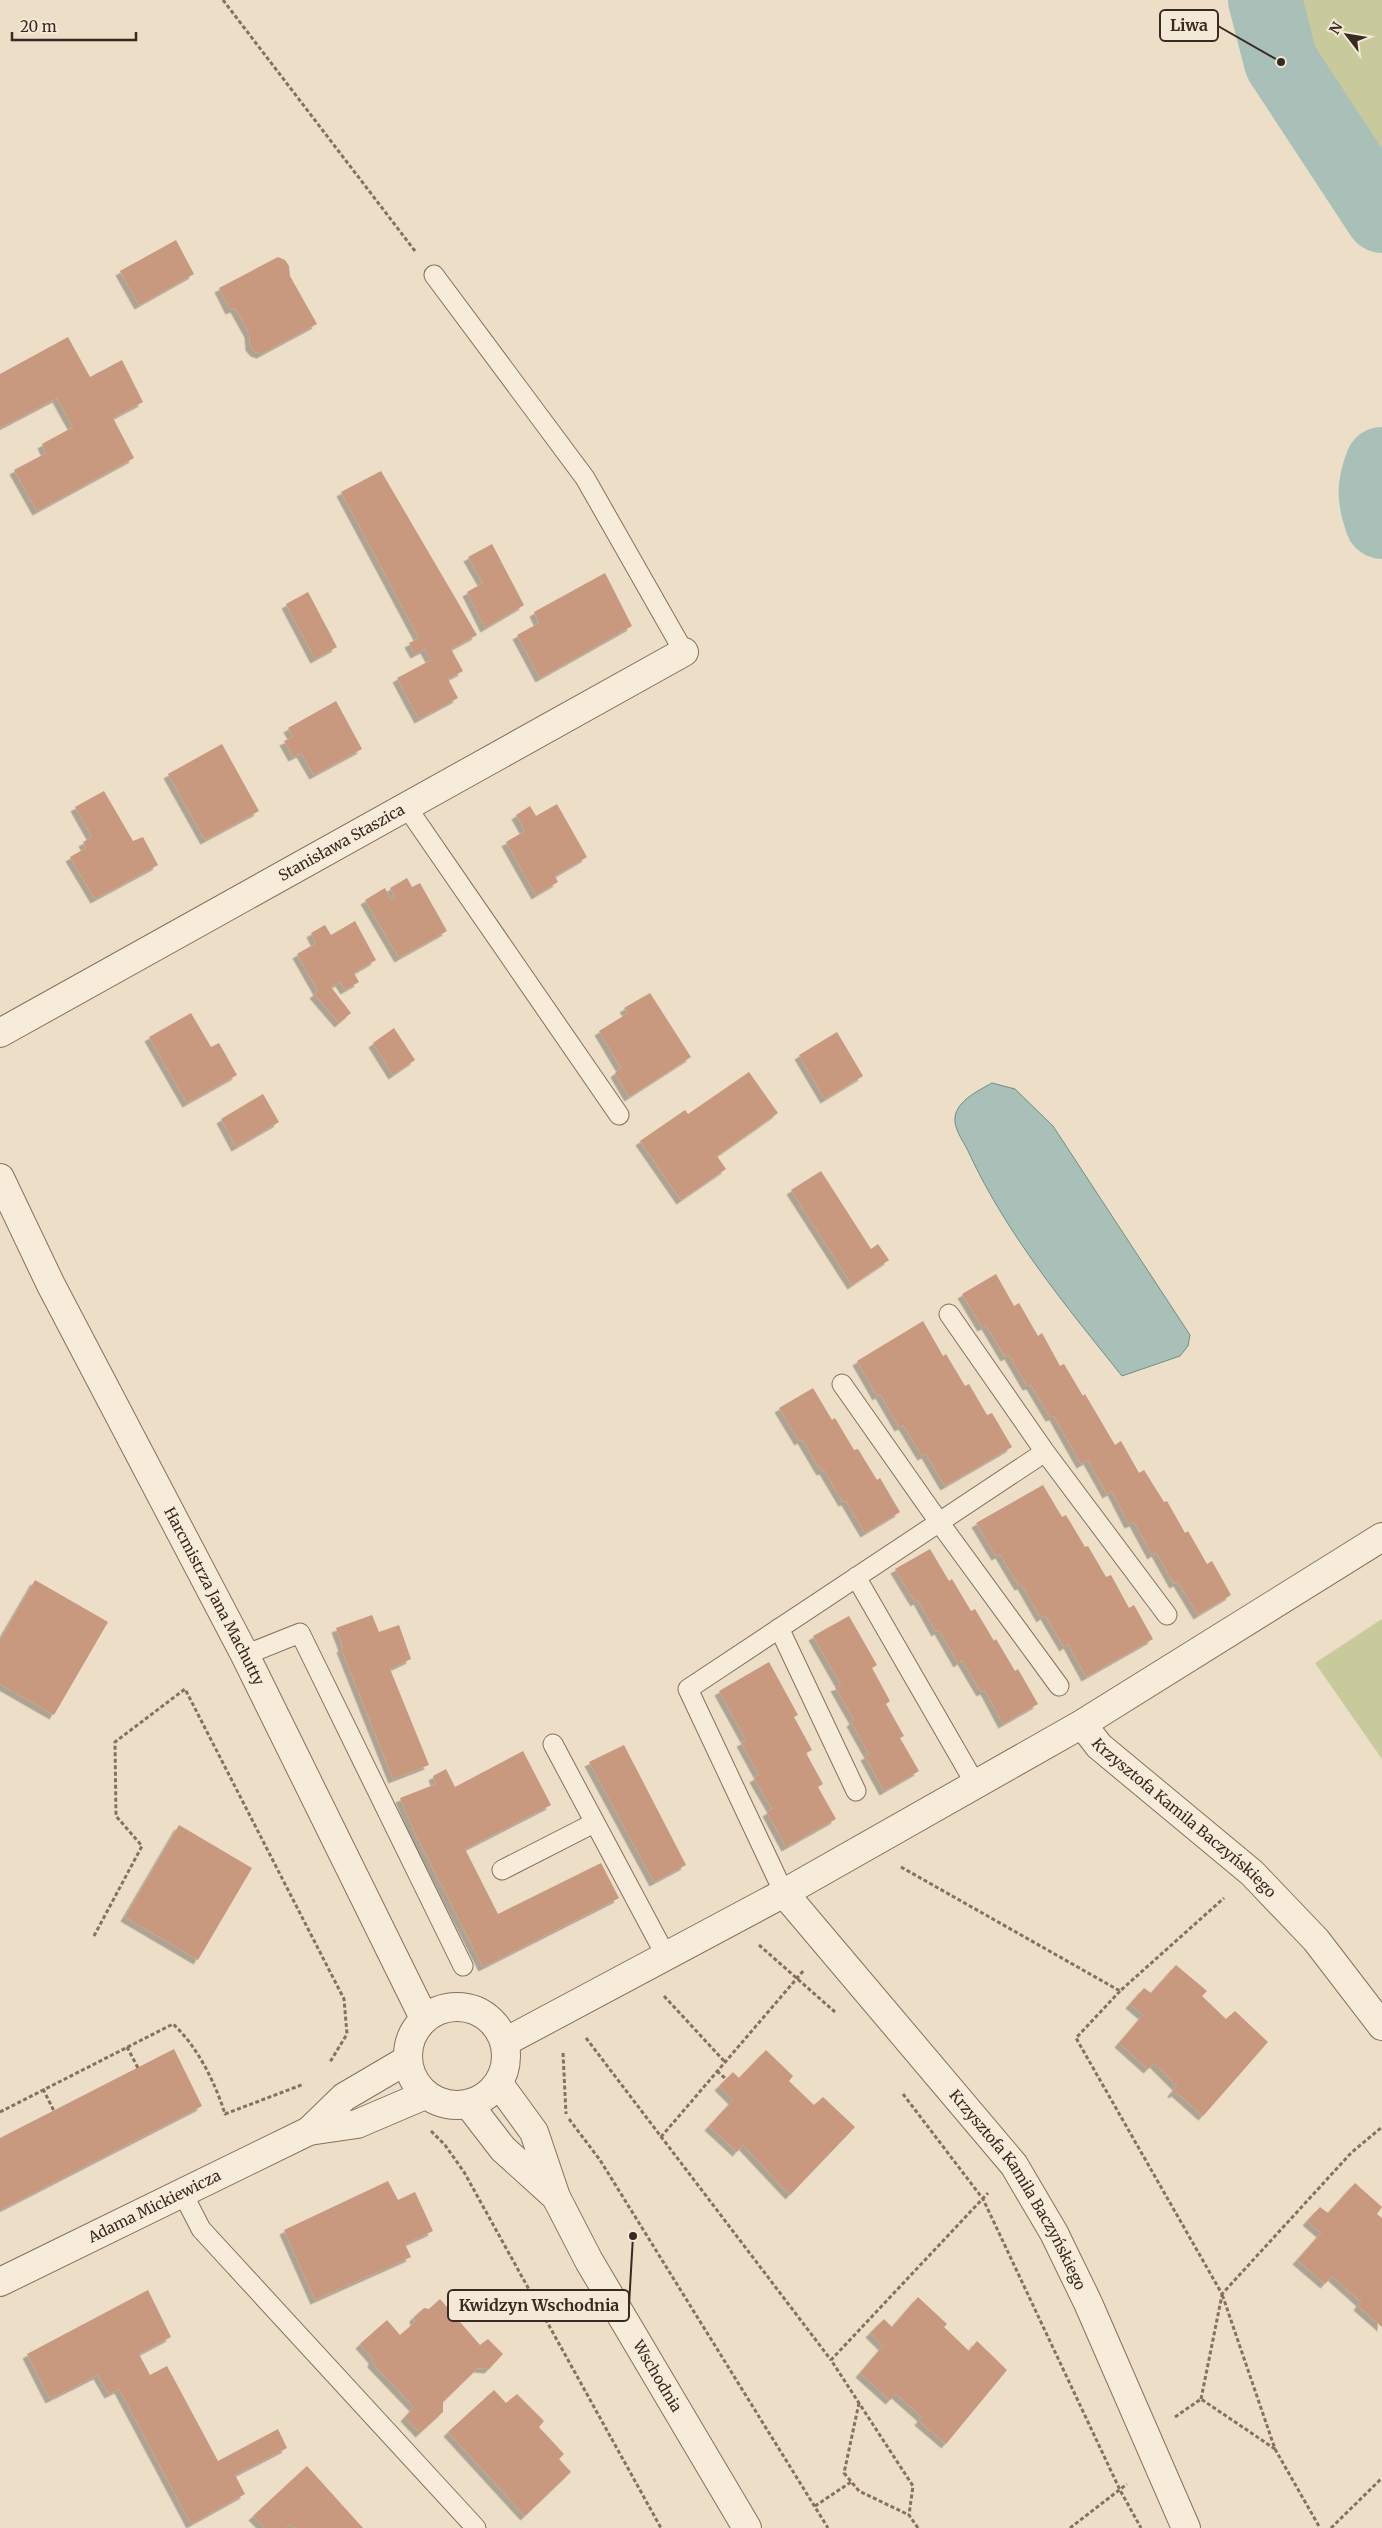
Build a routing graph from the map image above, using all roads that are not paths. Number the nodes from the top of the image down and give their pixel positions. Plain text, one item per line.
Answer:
1 (434, 275) road end
2 (684, 652) joint
3 (406, 806) junction
4 (0, 1033) edge
5 (619, 1114) dead end
6 (0, 1178) edge
7 (949, 1314) dead end
8 (842, 1384) dead end
9 (1045, 1452) junction
10 (939, 1522) junction
11 (1382, 1537) edge
12 (856, 1577) junction
13 (1167, 1615) dead end
14 (779, 1628) junction
15 (245, 1655) junction
16 (1059, 1686) dead end
17 (1082, 1724) junction
18 (553, 1744) dead end
19 (976, 1785) junction
20 (856, 1791) dead end
21 (594, 1823) junction
22 (502, 1870) dead end
23 (784, 1892) junction
24 (666, 1956) junction
25 (463, 1966) dead end
26 (424, 2018) junction
27 (1382, 2026) edge
28 (505, 2042) junction
29 (407, 2060) junction
30 (498, 2084) junction
31 (425, 2094) junction
32 (470, 2105) junction
33 (309, 2132) junction
34 (182, 2192) junction
35 (556, 2197) junction
36 (0, 2282) edge
37 (476, 2528) edge
38 (747, 2528) edge
39 (1186, 2528) edge

1 - 2 lane
2 - 3 street, Stanisława Staszica
3 - 4 street, Stanisława Staszica
3 - 5 lane
6 - 15 street, Harcmistrza Jana Machutty
7 - 9 lane
8 - 10 lane
9 - 10 lane
9 - 13 lane
10 - 12 lane
10 - 16 lane
11 - 17 street
12 - 14 lane
12 - 19 lane
14 - 20 lane
14 - 23 lane
15 - 25 lane
15 - 26 street, Harcmistrza Jana Machutty
17 - 19 street
17 - 27 street, Krzysztofa Kamila Baczyńskiego
18 - 21 lane
19 - 23 street
21 - 22 lane
21 - 24 lane
23 - 24 street
23 - 39 street, Krzysztofa Kamila Baczyńskiego
24 - 28 street
26 - 28 street
26 - 29 street
28 - 30 street
29 - 31 street
29 - 33 street, Adama Mickiewicza
30 - 32 street
30 - 35 street, Wschodnia
31 - 32 street
31 - 33 street, Adama Mickiewicza
32 - 35 street, Wschodnia
33 - 34 street, Adama Mickiewicza
34 - 36 street, Adama Mickiewicza
34 - 37 lane
35 - 38 street, Wschodnia

